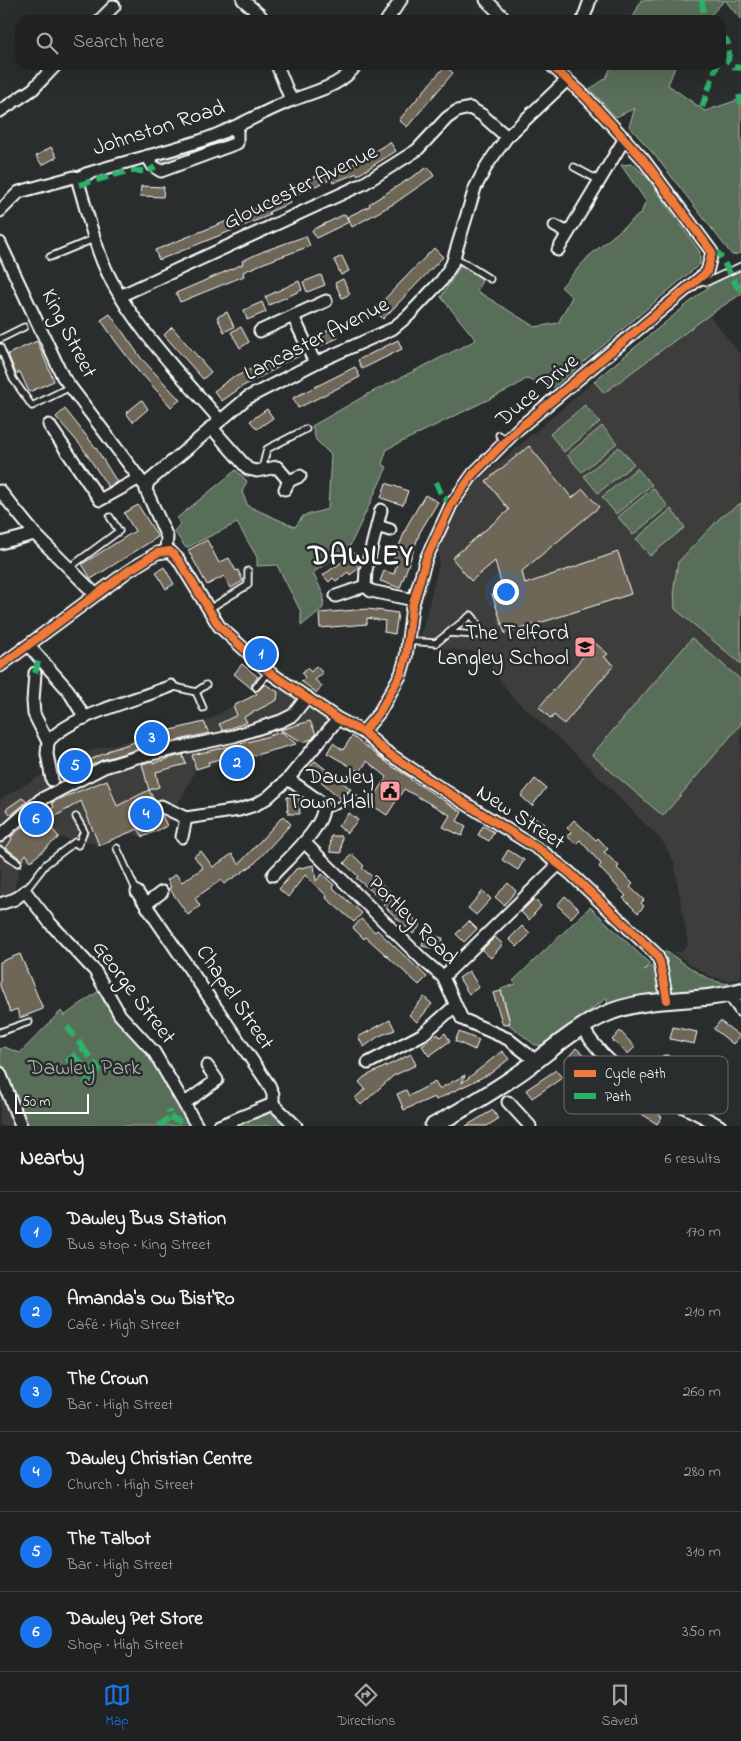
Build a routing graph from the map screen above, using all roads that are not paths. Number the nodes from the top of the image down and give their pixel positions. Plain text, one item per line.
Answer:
1 (243, 0) edge
2 (402, 0) edge
3 (486, 0) edge
4 (590, 0) edge
5 (114, 6) dead end
6 (105, 15) edge
7 (260, 15) edge
8 (392, 15) edge
9 (501, 15) edge
10 (585, 15) edge
11 (51, 70) edge
12 (279, 70) edge
13 (352, 70) edge
14 (556, 70) edge
15 (566, 81) junction
16 (291, 100) junction
17 (0, 110) edge
18 (237, 127) junction
19 (507, 138) junction
20 (625, 138) junction
21 (146, 156) junction
22 (574, 167) dead end
23 (79, 178) junction
24 (600, 181) junction
25 (0, 211) edge
26 (555, 226) dead end
27 (568, 233) junction
28 (96, 238) junction
29 (0, 243) edge
30 (558, 250) dead end
31 (50, 256) dead end
32 (455, 257) junction
33 (741, 266) edge
34 (490, 279) dead end
35 (699, 280) junction
36 (122, 295) junction
37 (326, 301) dead end
38 (294, 316) junction
39 (24, 328) dead end
40 (260, 331) dead end
41 (0, 339) edge
42 (0, 347) edge
43 (315, 363) junction
44 (70, 387) junction
45 (216, 423) junction
46 (49, 426) dead end
47 (306, 428) dead end
48 (262, 469) junction
49 (300, 476) dead end
50 (142, 482) junction
51 (0, 491) edge
52 (381, 510) dead end
53 (110, 517) dead end
54 (377, 526) junction
55 (390, 530) dead end
56 (35, 534) junction
57 (0, 543) edge
58 (162, 551) junction
59 (69, 568) junction
60 (248, 571) dead end
61 (366, 586) junction
62 (95, 594) junction
63 (336, 596) dead end
64 (414, 600) junction
65 (209, 609) junction
66 (448, 634) junction
67 (408, 641) junction
68 (29, 646) junction
69 (0, 666) edge
70 (269, 672) junction
71 (35, 673) dead end
72 (206, 685) dead end
73 (171, 686) joint
74 (256, 687) dead end
75 (196, 692) junction
76 (307, 698) junction
77 (203, 708) dead end
78 (85, 718) junction
79 (338, 719) junction
80 (363, 732) junction
81 (48, 742) junction
82 (288, 779) junction
83 (52, 780) dead end
84 (362, 804) dead end
85 (162, 806) dead end
86 (324, 810) junction
87 (76, 817) dead end
88 (186, 818) junction
89 (0, 837) edge
90 (182, 837) dead end
91 (304, 842) junction
92 (0, 843) edge
93 (117, 848) dead end
94 (0, 850) edge
95 (18, 863) dead end
96 (559, 864) junction
97 (273, 874) dead end
98 (25, 891) junction
99 (137, 892) joint
100 (162, 892) dead end
101 (0, 904) edge
102 (146, 904) junction
103 (443, 977) junction
104 (735, 993) edge
105 (666, 1000) junction
106 (455, 1006) junction
107 (741, 1011) edge
108 (29, 1022) dead end
109 (582, 1027) junction
110 (0, 1032) edge
111 (605, 1056) edge
112 (536, 1061) junction
113 (368, 1063) dead end
114 (207, 1066) dead end
115 (0, 1073) edge
116 (508, 1102) dead end
117 (185, 1103) junction
118 (273, 1104) junction
119 (698, 1114) edge
120 (22, 1126) edge
121 (197, 1126) edge
122 (219, 1126) edge
123 (296, 1126) edge
124 (433, 1126) edge
125 (530, 1126) edge
126 (720, 1126) edge

1 - 7 street
2 - 8 street
3 - 9 street
4 - 10 street
5 - 6 street
11 - 17 street
12 - 16 street
13 - 16 street, Johnston Road
14 - 15 street, Duce Drive
15 - 19 street, Lancaster Avenue
15 - 20 street, Duce Drive
16 - 18 street, Johnston Road
18 - 21 street, Johnston Road
18 - 21 street
19 - 32 street, Lancaster Avenue
19 - 36 street, Gloucester Avenue
20 - 24 street
20 - 35 street, Duce Drive
21 - 23 street, Johnston Road
22 - 24 lane
23 - 25 street, Johnston Road
23 - 28 street
24 - 27 street
26 - 27 street
27 - 30 street
28 - 31 lane
28 - 36 street
29 - 44 street, King Street
32 - 34 lane
32 - 43 street, Lancaster Avenue
33 - 35 lane
35 - 64 street, Duce Drive
36 - 45 street
37 - 38 street
38 - 40 street
38 - 43 street
39 - 41 lane
42 - 44 lane
43 - 45 street, Lancaster Avenue
44 - 50 street, King Street
45 - 48 street
45 - 50 street, Lancaster Avenue
46 - 50 street, Lancaster Avenue
47 - 48 lane
48 - 49 street
50 - 58 street
51 - 56 street
52 - 54 street
53 - 59 lane
54 - 55 street
54 - 61 street
56 - 57 street
56 - 59 street
58 - 62 street
58 - 65 street
59 - 62 street
60 - 65 lane
61 - 63 street
61 - 64 street
62 - 68 street
64 - 67 street, Duce Drive
65 - 70 street
66 - 66 lane
66 - 67 lane
67 - 80 street, Duce Drive
68 - 69 street
68 - 78 street
70 - 74 lane
70 - 76 street
71 - 81 street
72 - 75 lane
73 - 75 lane
73 - 78 street
75 - 77 lane
76 - 79 street
76 - 89 street
78 - 81 street
79 - 80 street, New Street
79 - 82 street
80 - 96 street, New Street
81 - 83 street
82 - 86 street
82 - 88 street
84 - 86 lane
85 - 88 street
86 - 91 street
87 - 98 lane
88 - 90 street
89 - 92 street
91 - 97 street
91 - 103 street, Portley Road
93 - 99 lane
94 - 95 lane
96 - 103 street
96 - 105 street, New Street
98 - 101 street
98 - 117 street, George Street
99 - 102 street, Chapel Street
100 - 102 street
102 - 118 street, Chapel Street
103 - 106 street, Portley Road
104 - 105 main road
104 - 107 street
105 - 109 main road
106 - 112 street, Portley Road
106 - 113 street
108 - 110 lane
109 - 111 street
109 - 112 main road
112 - 124 main road
114 - 117 street
115 - 120 street
116 - 125 street
117 - 121 street, George Street
118 - 122 street
118 - 123 street, Chapel Street
119 - 126 street

